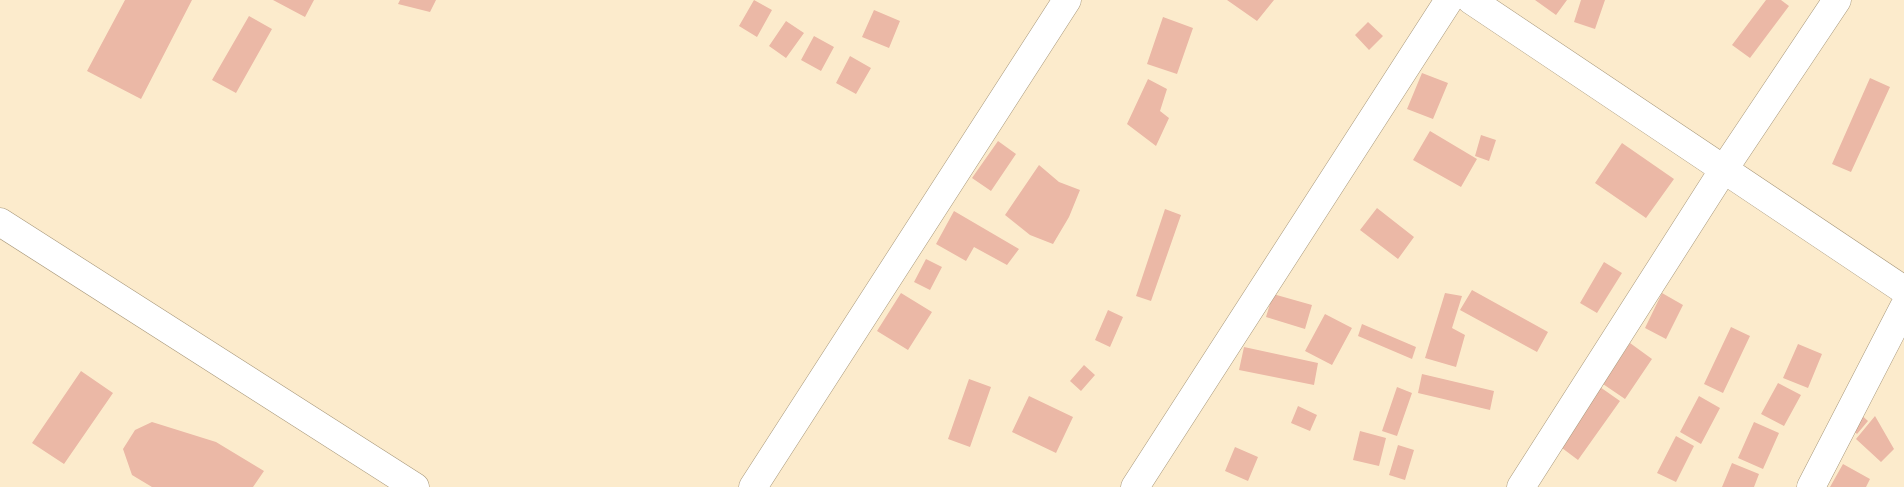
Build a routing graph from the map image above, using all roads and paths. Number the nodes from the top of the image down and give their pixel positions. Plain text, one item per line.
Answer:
1 (1067, 0) edge
2 (1449, 0) edge
3 (1471, 0) edge
4 (1837, 0) edge
5 (1724, 169) junction
6 (0, 222) edge
7 (1904, 290) edge
8 (1904, 307) edge
9 (415, 487) edge
10 (753, 487) edge
11 (1135, 487) edge
12 (1521, 487) edge
13 (1810, 487) edge

1 - 10 street
2 - 11 street
3 - 5 street
4 - 5 street
5 - 7 street
5 - 12 street
6 - 9 street
8 - 13 street

